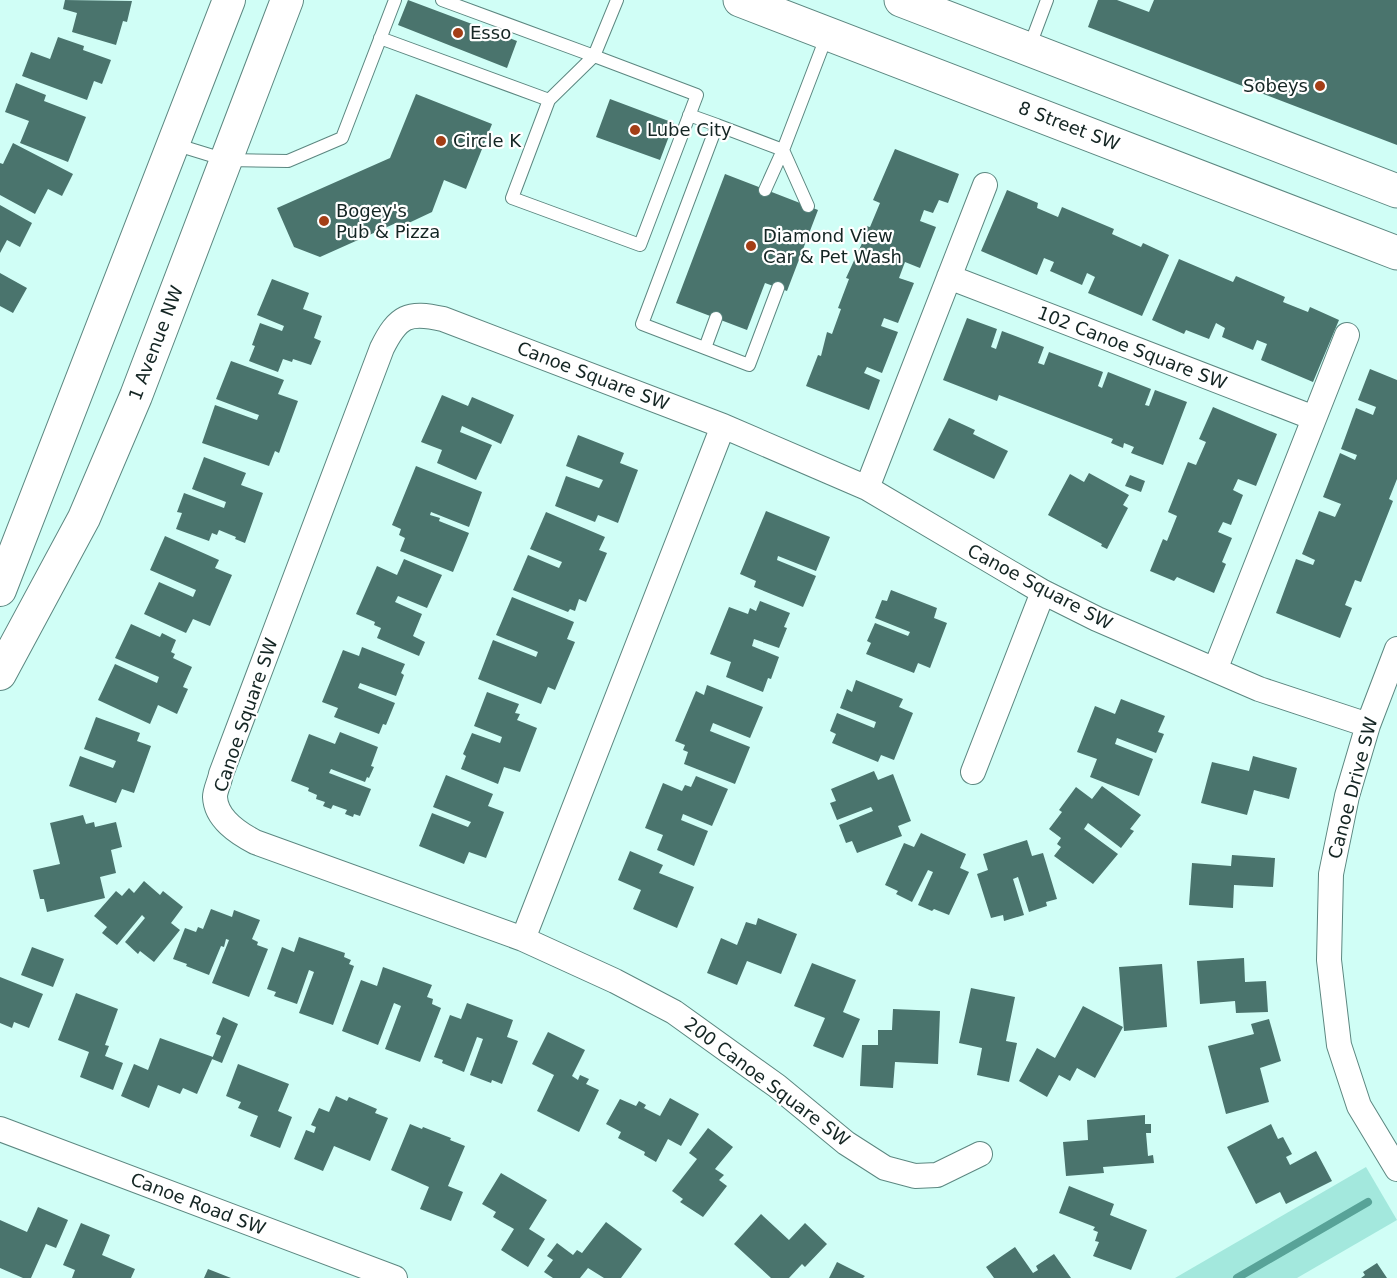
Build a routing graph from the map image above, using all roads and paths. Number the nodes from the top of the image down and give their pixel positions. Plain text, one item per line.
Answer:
1 (229, 0) edge
2 (287, 0) edge
3 (395, 0) edge
4 (442, 0) edge
5 (617, 0) edge
6 (740, 0) edge
7 (901, 0) edge
8 (1047, 0) edge
9 (827, 34) junction
10 (380, 38) junction
11 (1029, 50) junction
12 (594, 56) junction
13 (549, 100) junction
14 (689, 115) junction
15 (717, 125) junction
16 (173, 144) junction
17 (783, 150) junction
18 (226, 160) junction
19 (985, 185) dead end
20 (765, 190) dead end
21 (1397, 191) edge
22 (808, 206) dead end
23 (1358, 238) junction
24 (1397, 253) edge
25 (1397, 269) edge
26 (949, 277) junction
27 (778, 288) dead end
28 (716, 318) dead end
29 (1347, 335) dead end
30 (705, 348) junction
31 (1314, 418) junction
32 (723, 426) junction
33 (867, 488) junction
34 (0, 590) edge
35 (1043, 592) junction
36 (1397, 649) edge
37 (1215, 670) junction
38 (0, 674) edge
39 (1368, 725) junction
40 (973, 772) dead end
41 (523, 939) junction
42 (0, 1130) edge
43 (980, 1154) dead end
44 (1397, 1169) edge
45 (393, 1278) edge

1 - 16 street
2 - 18 street, 1 Avenue NW
3 - 10 lane
4 - 12 lane
5 - 12 lane
6 - 9 main road, 8 Street SW
7 - 11 main road
8 - 11 lane
9 - 17 lane
9 - 23 main road, 8 Street SW
10 - 13 lane
10 - 18 lane
11 - 21 main road
12 - 13 lane
12 - 14 lane
13 - 14 lane
14 - 15 lane
15 - 17 lane
15 - 30 lane
16 - 18 lane
16 - 34 street
17 - 20 lane
17 - 22 lane
18 - 38 street, 1 Avenue NW
19 - 26 street
23 - 24 main road, 8 Street SW
23 - 25 main road
26 - 31 street, 102 Canoe Square SW
26 - 33 street
27 - 30 lane
28 - 30 lane
29 - 31 street
31 - 37 street
32 - 33 street, Canoe Square SW
32 - 41 street
32 - 41 street, Canoe Square SW
33 - 35 street, Canoe Square SW
35 - 37 street, Canoe Square SW
35 - 40 street
36 - 39 street, Canoe Drive SW
37 - 39 street, Canoe Square SW
39 - 44 street, Canoe Drive SW
41 - 43 street, 200 Canoe Square SW
42 - 45 street, Canoe Road SW

